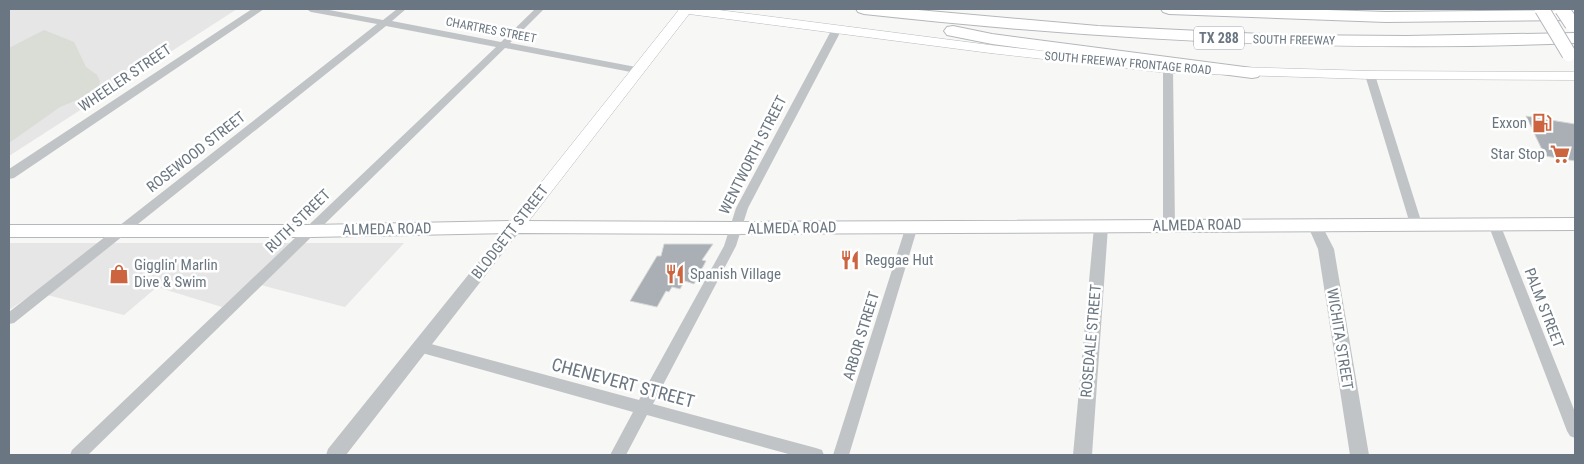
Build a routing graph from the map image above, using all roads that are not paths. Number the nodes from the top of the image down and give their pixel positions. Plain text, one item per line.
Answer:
1 (259, 9) edge
2 (311, 9) edge
3 (402, 9) edge
4 (540, 9) edge
5 (685, 9) edge
6 (865, 9) edge
7 (1169, 9) edge
8 (1542, 9) edge
9 (1562, 9) edge
10 (1575, 15) edge
11 (385, 22) junction
12 (837, 30) junction
13 (1575, 30) edge
14 (503, 45) junction
15 (1573, 52) edge
16 (1168, 69) junction
17 (636, 70) junction
18 (1252, 73) junction
19 (1370, 76) junction
20 (1518, 76) junction
21 (1575, 76) edge
22 (1575, 90) edge
23 (9, 175) edge
24 (1314, 224) junction
25 (1416, 224) junction
26 (1494, 224) junction
27 (1575, 224) edge
28 (912, 226) junction
29 (1169, 226) junction
30 (515, 227) junction
31 (1101, 227) junction
32 (734, 228) junction
33 (9, 231) edge
34 (121, 231) junction
35 (312, 231) junction
36 (9, 319) edge
37 (420, 347) junction
38 (643, 407) junction
39 (1575, 431) edge
40 (78, 455) edge
41 (335, 455) edge
42 (618, 455) edge
43 (816, 455) edge
44 (841, 455) edge
45 (1082, 455) edge
46 (1360, 455) edge

1 - 23 street, WHEELER STREET
2 - 11 street, CHARTRES STREET
3 - 11 street, ROSEWOOD STREET
4 - 14 street, RUTH STREET
5 - 12 main road, SOUTH FREEWAY FRONTAGE ROAD
5 - 17 main road, BLODGETT STREET
6 - 15 highway, SOUTH FREEWAY / TX 288
6 - 18 highway
7 - 10 highway
8 - 15 main road, bridge
9 - 13 main road, bridge
11 - 14 street, CHARTRES STREET
11 - 34 street, ROSEWOOD STREET
12 - 16 main road, SOUTH FREEWAY FRONTAGE ROAD
12 - 32 street, WENTWORTH STREET
14 - 17 street, CHARTRES STREET
14 - 35 street, RUTH STREET
16 - 18 main road, SOUTH FREEWAY FRONTAGE ROAD
16 - 29 street
17 - 30 main road, BLODGETT STREET
18 - 19 main road, SOUTH FREEWAY FRONTAGE ROAD
19 - 20 main road, SOUTH FREEWAY FRONTAGE ROAD
19 - 25 street
20 - 21 main road, SOUTH FREEWAY FRONTAGE ROAD
20 - 22 main road
24 - 25 main road, ALMEDA ROAD
24 - 29 main road, ALMEDA ROAD
24 - 46 street, WICHITA STREET
25 - 26 main road, ALMEDA ROAD
26 - 27 main road, ALMEDA ROAD
26 - 39 street, PALM STREET
28 - 31 main road, ALMEDA ROAD
28 - 32 main road, ALMEDA ROAD
28 - 44 street, ARBOR STREET
29 - 31 main road, ALMEDA ROAD
30 - 32 main road, ALMEDA ROAD
30 - 35 main road, ALMEDA ROAD
30 - 37 street, BLODGETT STREET
31 - 45 street, ROSEDALE STREET
32 - 38 street, WENTWORTH STREET
33 - 34 main road, ALMEDA ROAD
34 - 35 main road, ALMEDA ROAD
34 - 36 street, ROSEWOOD STREET
35 - 40 street, RUTH STREET
37 - 38 street, CHENEVERT STREET
37 - 41 street, BLODGETT STREET
38 - 42 street, WENTWORTH STREET
38 - 43 street, CHENEVERT STREET

